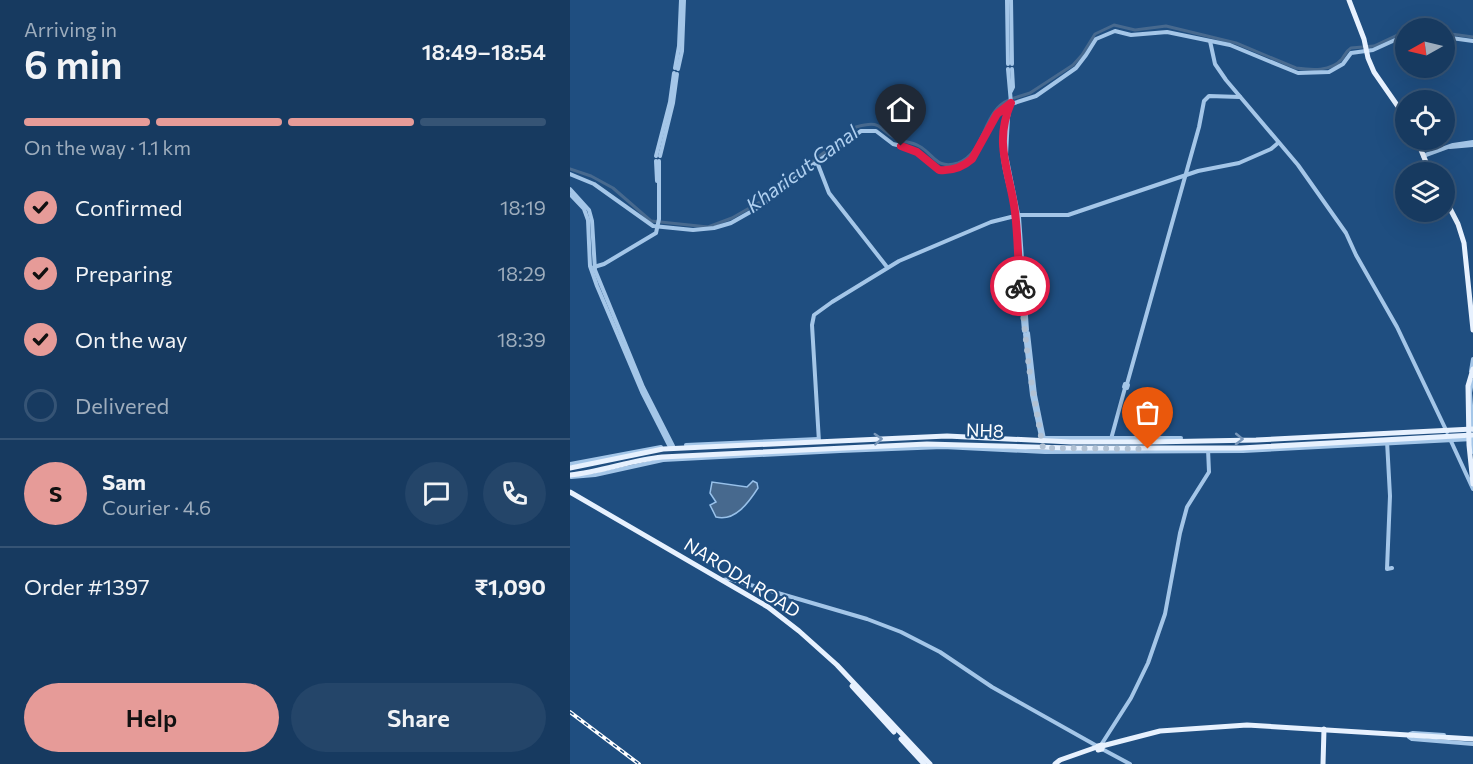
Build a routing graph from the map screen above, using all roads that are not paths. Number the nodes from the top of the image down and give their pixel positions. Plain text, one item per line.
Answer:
1 (682, 0) edge
2 (1009, 0) edge
3 (1350, 0) edge
4 (1395, 39) edge
5 (1455, 39) edge
6 (1210, 41) junction
7 (1473, 41) edge
8 (1367, 49) junction
9 (1240, 97) junction
10 (1395, 100) edge
11 (1011, 103) junction
12 (1279, 142) junction
13 (1473, 144) edge
14 (1421, 150) edge
15 (1423, 156) junction
16 (817, 162) junction
17 (1426, 162) edge
18 (570, 174) edge
19 (1184, 176) junction
20 (570, 189) edge
21 (570, 194) edge
22 (1017, 216) junction
23 (1455, 218) edge
24 (657, 227) junction
25 (592, 266) junction
26 (885, 268) junction
27 (1473, 327) edge
28 (1472, 334) edge
29 (1473, 359) edge
30 (1473, 373) edge
31 (1445, 430) junction
32 (1471, 434) edge
33 (1181, 438) dead end
34 (1450, 438) junction
35 (819, 440) junction
36 (1043, 440) junction
37 (1111, 440) junction
38 (1206, 440) junction
39 (1387, 442) junction
40 (671, 447) junction
41 (1045, 448) junction
42 (1208, 450) junction
43 (1473, 452) edge
44 (646, 461) junction
45 (570, 466) edge
46 (570, 476) edge
47 (1473, 476) edge
48 (1473, 489) edge
49 (570, 493) edge
50 (593, 507) junction
51 (1392, 568) dead end
52 (720, 580) junction
53 (799, 631) junction
54 (1324, 730) junction
55 (1473, 740) edge
56 (1100, 747) junction
57 (924, 764) edge
58 (930, 764) edge
59 (1057, 764) edge
60 (1130, 764) edge
61 (1323, 764) edge

1 - 24 street
2 - 11 street
3 - 8 main road
4 - 8 street
5 - 7 street
6 - 8 street
6 - 9 street
6 - 11 street
8 - 10 main road
9 - 12 street
9 - 19 street
11 - 16 street
11 - 22 street
12 - 19 street
12 - 31 street
13 - 15 street
14 - 15 main road
15 - 17 main road
16 - 24 street
16 - 26 street
18 - 24 street
19 - 22 street
19 - 37 street
20 - 25 street
21 - 25 street
22 - 26 street
22 - 36 street
23 - 27 main road
24 - 25 street
25 - 40 street
26 - 35 street
27 - 28 street
29 - 32 street
30 - 32 street
30 - 47 main road, bridge
30 - 48 main road, bridge
31 - 32 main road, NH8
31 - 34 street
38 -> 31 main road, NH8
32 - 34 main road, NH8
32 - 43 street
32 - 48 street
33 - 37 street
34 - 39 main road, NH8
34 - 48 street
35 -> 36 main road, NH8
35 - 40 main road, NH8
36 - 37 main road, NH8
36 - 41 street
37 - 38 main road, NH8
38 - 42 street
39 - 42 main road, NH8
39 - 51 street
40 - 45 main road, NH8
41 - 42 main road, NH8
41 - 44 main road, NH8
42 - 44 street
42 - 56 street
44 - 46 main road, NH8
49 - 50 main road, NARODA ROAD
50 - 52 main road, NARODA ROAD
50 - 53 main road, NARODA ROAD
52 - 53 main road, NARODA ROAD
52 - 56 street
53 - 57 main road, NARODA ROAD
53 - 58 main road, NARODA ROAD
54 - 55 main road
54 - 56 main road
54 - 61 main road
56 - 59 main road
56 - 60 street

